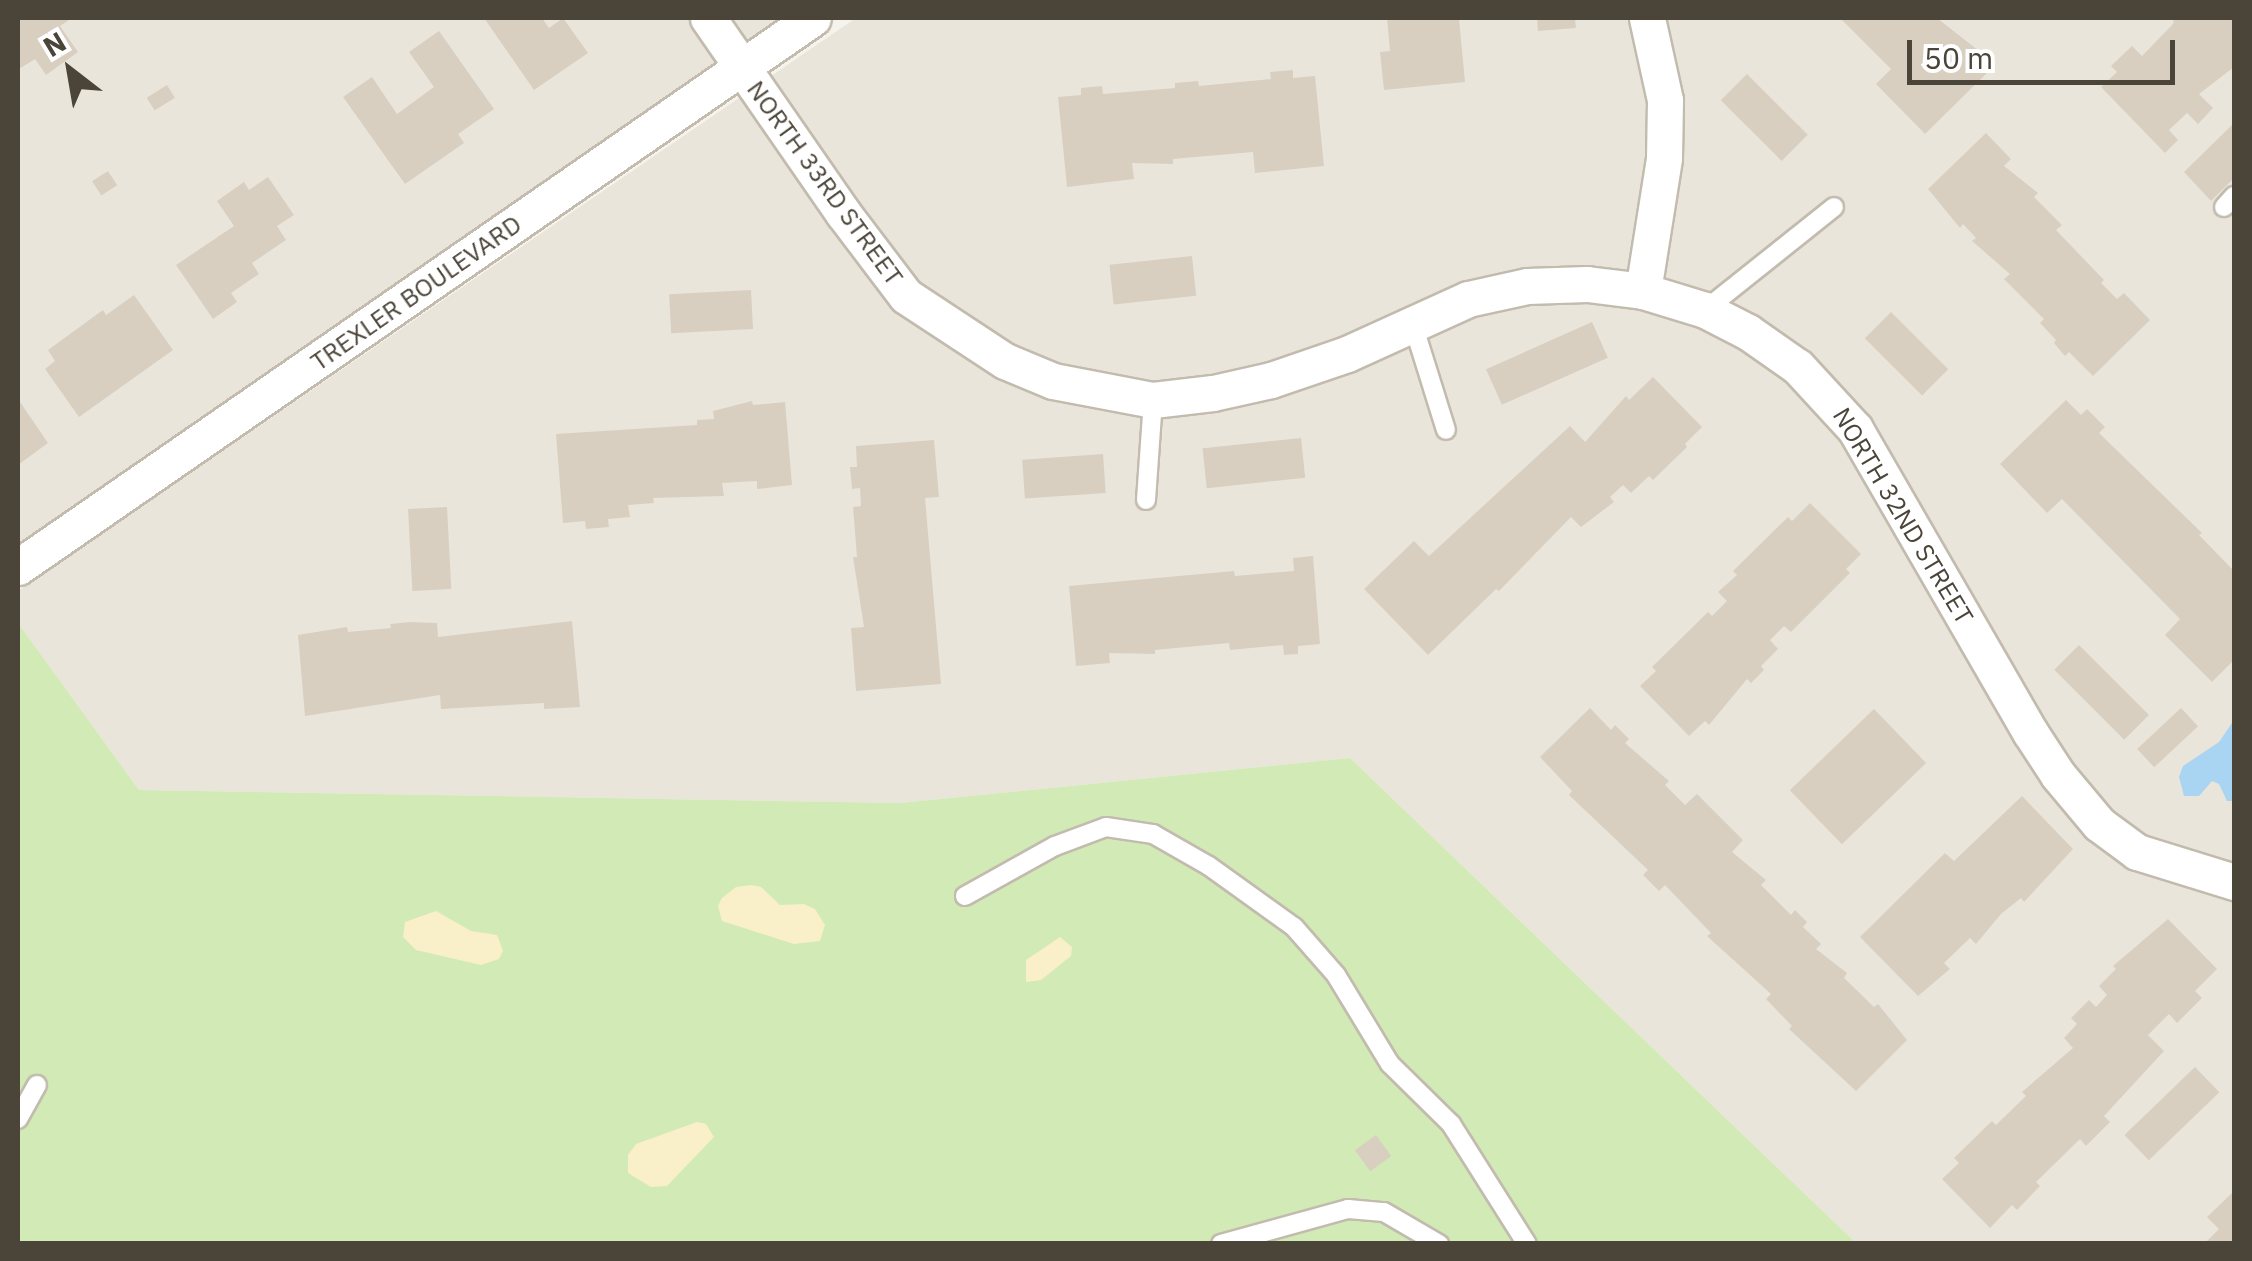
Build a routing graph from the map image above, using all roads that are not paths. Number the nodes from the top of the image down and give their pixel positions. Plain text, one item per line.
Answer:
1 (708, 18) edge
2 (813, 18) edge
3 (1648, 18) edge
4 (742, 68) junction
5 (1834, 207) dead end
6 (1643, 291) junction
7 (1705, 310) junction
8 (1412, 321) junction
9 (1153, 400) junction
10 (1446, 430) dead end
11 (1146, 500) dead end
12 (18, 568) edge
13 (2234, 882) edge
14 (965, 896) dead end
15 (37, 1085) dead end
16 (18, 1119) edge
17 (1220, 1244) edge
18 (1439, 1244) edge
19 (1526, 1244) edge

1 - 4 street, NORTH 33RD STREET
2 - 4 street, TREXLER BOULEVARD
3 - 6 street
4 - 9 street, NORTH 33RD STREET
4 - 12 street, TREXLER BOULEVARD
5 - 7 lane
6 - 7 street, NORTH 32ND STREET
6 - 8 street, NORTH 33RD STREET
7 - 13 street, NORTH 32ND STREET
8 - 9 street, NORTH 33RD STREET
8 - 10 lane
9 - 11 lane
14 - 19 lane
15 - 16 lane
17 - 18 lane

